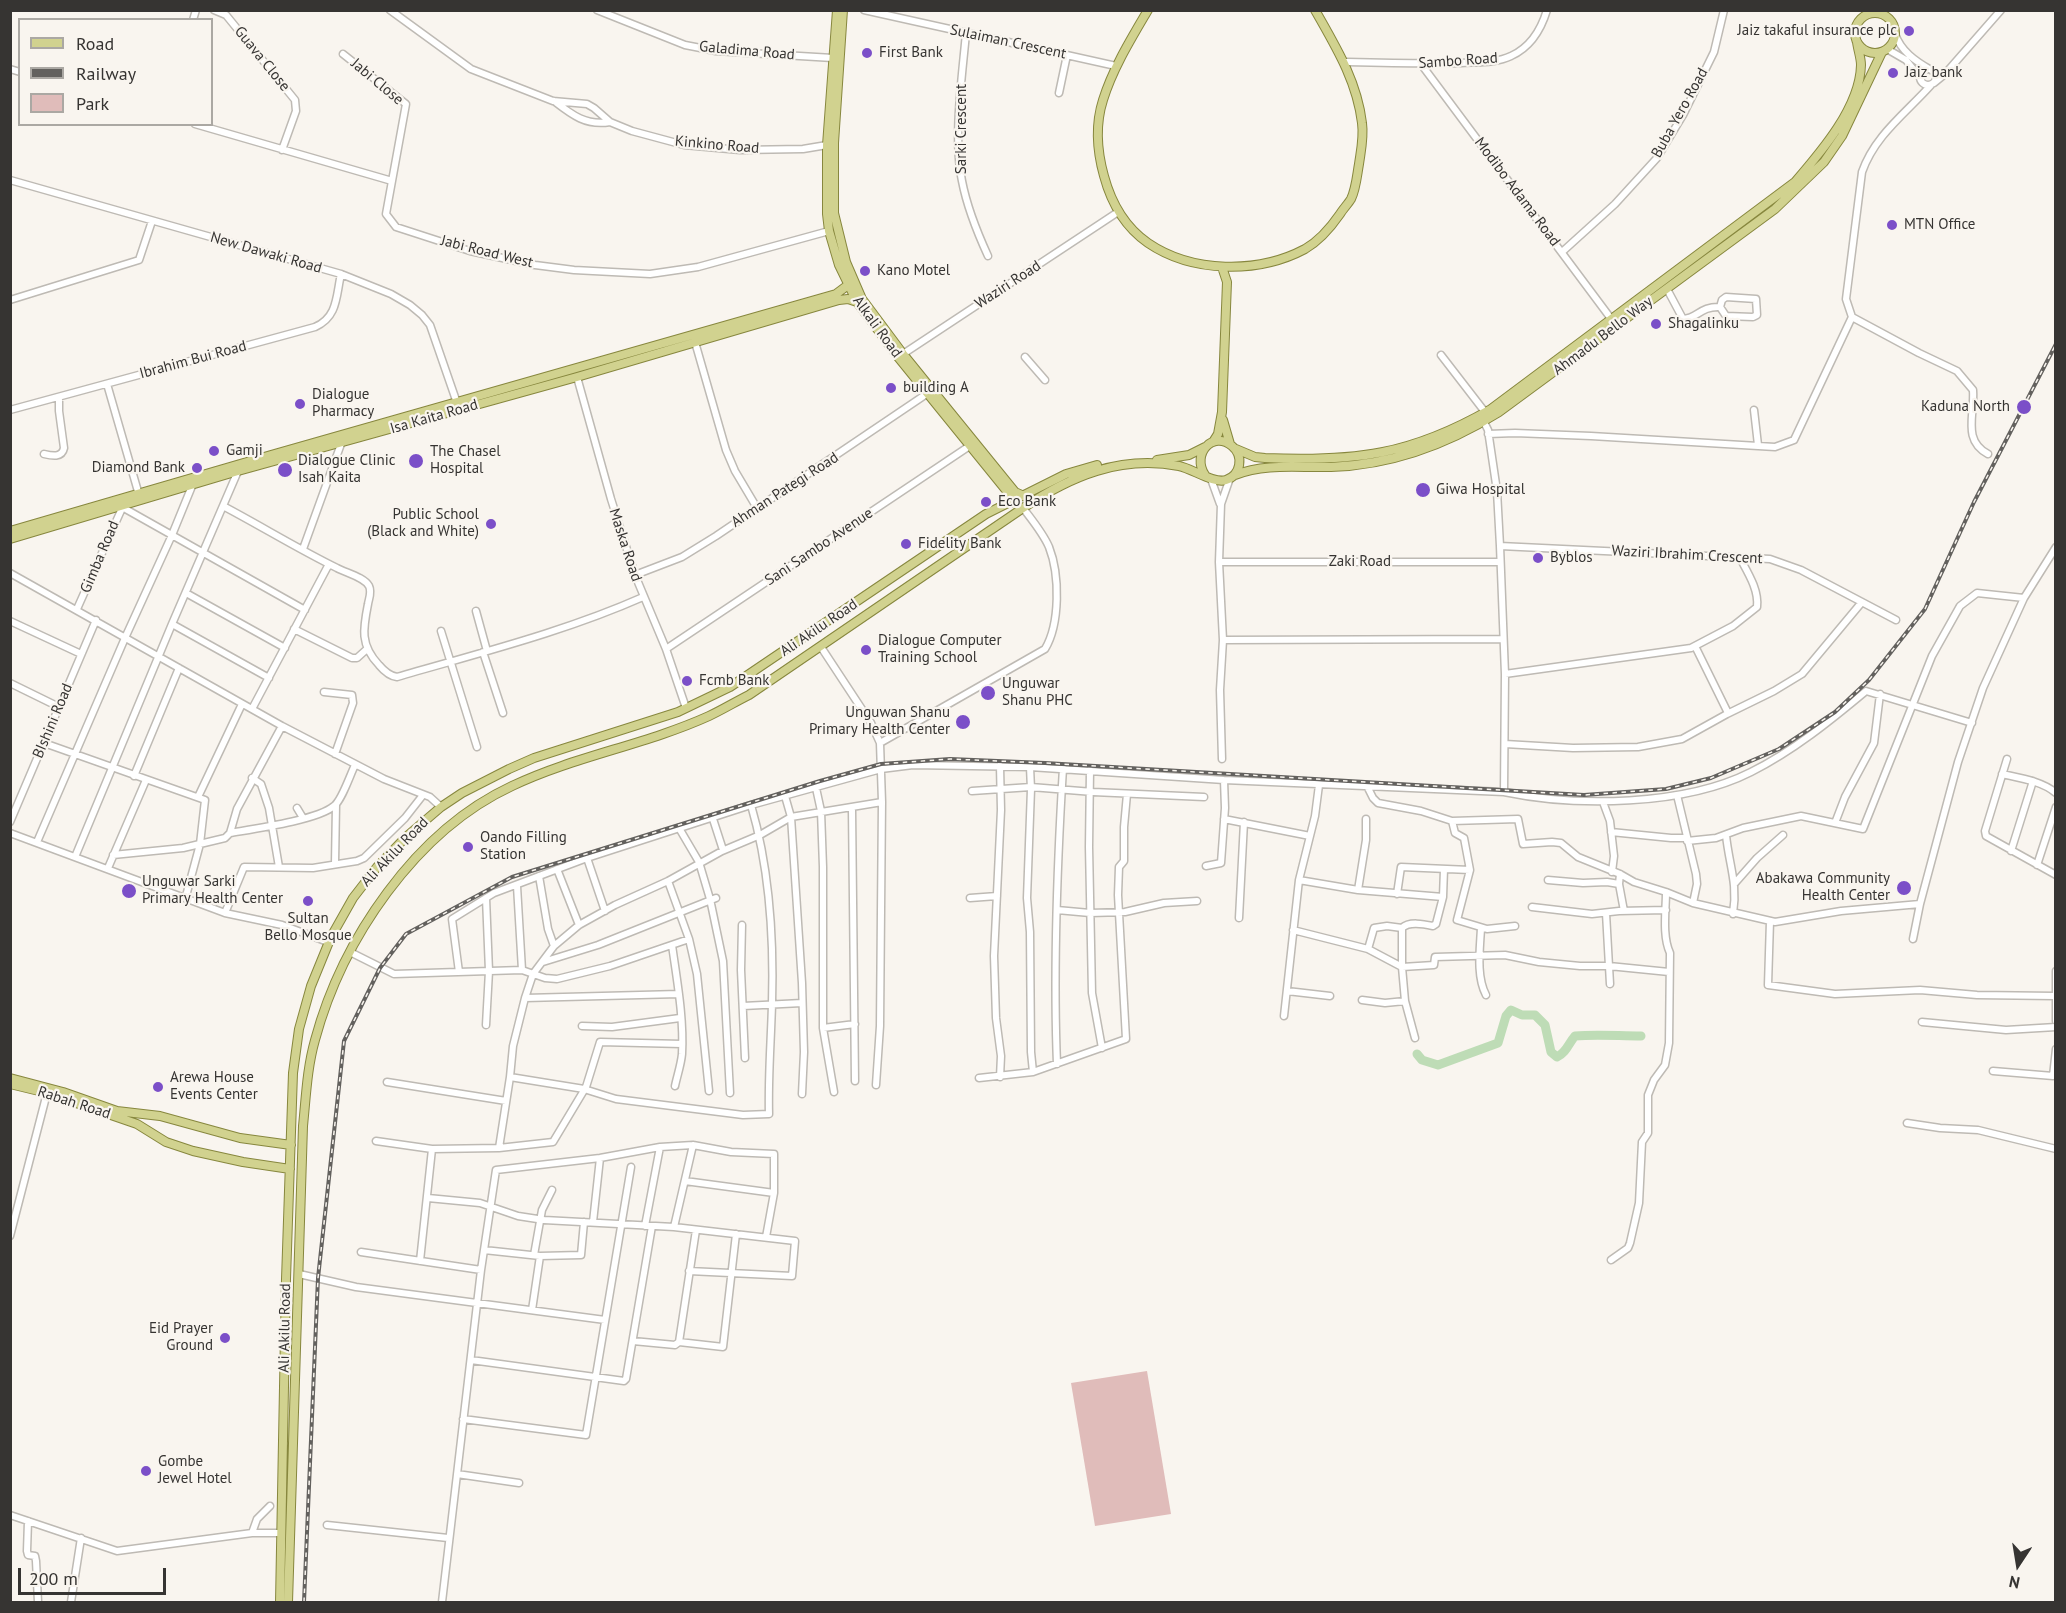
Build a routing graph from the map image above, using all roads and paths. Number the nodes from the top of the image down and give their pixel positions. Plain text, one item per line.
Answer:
1 (214, 10) edge
2 (390, 10) edge
3 (597, 10) edge
4 (837, 10) edge
5 (843, 10) edge
6 (864, 10) edge
7 (1148, 10) edge
8 (1316, 10) edge
9 (1547, 10) edge
10 (1724, 10) edge
11 (1885, 10) edge
12 (2001, 10) edge
13 (1863, 14) edge
14 (1891, 22) junction
15 (966, 33) junction
16 (1895, 34) junction
17 (1857, 42) junction
18 (1885, 51) junction
19 (344, 54) dead end
20 (1067, 55) junction
21 (833, 58) junction
22 (1345, 62) junction
23 (1421, 64) junction
24 (1116, 66) junction
25 (1950, 69) junction
26 (1932, 71) junction
27 (1921, 81) junction
28 (1932, 84) junction
29 (1059, 93) dead end
30 (1919, 97) junction
31 (553, 101) junction
32 (610, 122) junction
33 (202, 126) edge
34 (827, 145) junction
35 (282, 150) junction
36 (10, 180) edge
37 (392, 181) junction
38 (1118, 212) junction
39 (152, 221) junction
40 (829, 231) junction
41 (1562, 252) junction
42 (988, 256) dead end
43 (1222, 267) junction
44 (1234, 267) junction
45 (341, 274) junction
46 (1227, 282) junction
47 (848, 285) junction
48 (1667, 289) junction
49 (10, 300) edge
50 (857, 302) junction
51 (1720, 307) junction
52 (1852, 317) junction
53 (1612, 320) junction
54 (755, 321) junction
55 (695, 342) junction
56 (1442, 355) dead end
57 (901, 356) junction
58 (1024, 357) dead end
59 (577, 377) junction
60 (1045, 380) dead end
61 (107, 384) junction
62 (928, 393) junction
63 (59, 399) junction
64 (457, 404) junction
65 (10, 410) edge
66 (1754, 410) dead end
67 (1222, 412) junction
68 (1485, 412) junction
69 (1484, 422) junction
70 (379, 429) junction
71 (1488, 434) junction
72 (341, 444) junction
73 (1210, 444) junction
74 (1758, 445) junction
75 (971, 446) junction
76 (1232, 446) junction
77 (44, 454) dead end
78 (1988, 454) dead end
79 (238, 471) junction
80 (217, 475) junction
81 (1208, 477) junction
82 (1232, 477) junction
83 (192, 486) junction
84 (139, 495) junction
85 (1024, 496) junction
86 (1011, 503) junction
87 (1221, 504) junction
88 (223, 506) junction
89 (122, 507) junction
90 (757, 508) junction
91 (1023, 508) junction
92 (34, 529) junction
93 (10, 531) edge
94 (172, 535) junction
95 (10, 539) edge
96 (1500, 546) junction
97 (2055, 548) edge
98 (303, 549) junction
99 (204, 552) junction
100 (1740, 558) junction
101 (1219, 562) junction
102 (1500, 562) junction
103 (328, 564) junction
104 (11, 575) edge
105 (635, 575) junction
106 (186, 593) junction
107 (643, 597) junction
108 (2024, 598) junction
109 (1862, 602) junction
110 (77, 609) junction
111 (305, 610) junction
112 (476, 611) dead end
113 (96, 620) junction
114 (1896, 620) dead end
115 (10, 621) edge
116 (172, 624) junction
117 (294, 629) junction
118 (441, 631) dead end
119 (125, 638) junction
120 (1503, 639) junction
121 (1223, 640) junction
122 (821, 647) junction
123 (1693, 647) junction
124 (285, 648) junction
125 (367, 649) junction
126 (666, 649) junction
127 (485, 651) junction
128 (81, 654) junction
129 (159, 657) junction
130 (452, 661) junction
131 (179, 668) junction
132 (1505, 674) junction
133 (268, 678) junction
134 (10, 683) edge
135 (324, 692) dead end
136 (1880, 694) junction
137 (242, 704) junction
138 (1911, 705) junction
139 (59, 707) junction
140 (686, 708) junction
141 (252, 709) junction
142 (503, 713) dead end
143 (1727, 713) junction
144 (1972, 723) junction
145 (282, 726) junction
146 (44, 743) junction
147 (880, 743) junction
148 (1505, 744) junction
149 (477, 747) dead end
150 (334, 754) junction
151 (75, 755) junction
152 (1222, 759) dead end
153 (2007, 759) dead end
154 (355, 765) junction
155 (1000, 766) junction
156 (1030, 767) junction
157 (1063, 768) junction
158 (113, 769) junction
159 (881, 769) junction
160 (1090, 770) junction
161 (2002, 774) junction
162 (134, 776) junction
163 (252, 778) junction
164 (146, 780) junction
165 (1224, 780) junction
166 (2033, 782) junction
167 (1319, 784) junction
168 (1366, 786) junction
169 (1031, 787) junction
170 (816, 788) junction
171 (1001, 789) junction
172 (1062, 789) junction
173 (972, 791) dead end
174 (1089, 792) junction
175 (1504, 792) junction
176 (2055, 793) edge
177 (1127, 794) junction
178 (423, 795) junction
179 (1677, 795) junction
180 (786, 796) junction
181 (1204, 796) dead end
182 (198, 797) junction
183 (882, 802) junction
184 (1603, 802) junction
185 (336, 805) junction
186 (751, 805) junction
187 (441, 807) junction
188 (297, 808) dead end
189 (852, 808) junction
190 (2055, 810) edge
191 (821, 811) junction
192 (791, 817) junction
193 (303, 818) junction
194 (713, 819) junction
195 (1224, 819) junction
196 (1366, 819) dead end
197 (1452, 821) junction
198 (10, 822) edge
199 (1244, 822) junction
200 (1835, 823) junction
201 (273, 826) junction
202 (679, 828) junction
203 (1611, 832) junction
204 (10, 833) edge
205 (230, 833) junction
206 (760, 835) junction
207 (1726, 835) junction
208 (1783, 835) dead end
209 (1310, 836) junction
210 (1687, 839) junction
211 (37, 843) junction
212 (200, 844) junction
213 (723, 850) junction
214 (2011, 851) junction
215 (113, 855) junction
216 (75, 857) junction
217 (587, 858) junction
218 (699, 862) junction
219 (335, 864) junction
220 (2037, 865) junction
221 (1206, 866) dead end
222 (279, 867) junction
223 (108, 868) junction
224 (557, 869) junction
225 (1444, 869) junction
226 (1470, 870) junction
227 (1612, 872) junction
228 (1620, 874) junction
229 (2055, 875) edge
230 (539, 876) junction
231 (1299, 880) junction
232 (1548, 880) dead end
233 (668, 881) junction
234 (1735, 883) junction
235 (1619, 884) junction
236 (517, 886) junction
237 (1358, 890) junction
238 (1666, 892) junction
239 (1397, 894) junction
240 (186, 896) junction
241 (997, 896) junction
242 (1443, 897) junction
243 (486, 898) junction
244 (713, 898) junction
245 (970, 898) dead end
246 (1197, 901) dead end
247 (1693, 903) junction
248 (1920, 904) junction
249 (1532, 907) dead end
250 (1057, 910) junction
251 (1666, 910) junction
252 (605, 911) junction
253 (678, 911) junction
254 (1624, 911) junction
255 (1119, 912) junction
256 (225, 913) junction
257 (1090, 913) junction
258 (1606, 913) junction
259 (1732, 914) junction
260 (1239, 918) dead end
261 (1770, 921) junction
262 (742, 925) dead end
263 (579, 926) junction
264 (1515, 926) dead end
265 (1402, 928) junction
266 (1481, 928) junction
267 (1293, 930) junction
268 (689, 939) junction
269 (1913, 939) dead end
270 (328, 942) junction
271 (672, 945) junction
272 (554, 946) junction
273 (1368, 949) junction
274 (350, 952) junction
275 (1480, 956) junction
276 (543, 962) junction
277 (1609, 966) junction
278 (1402, 967) junction
279 (522, 970) junction
280 (489, 971) junction
281 (2055, 971) edge
282 (459, 972) junction
283 (1669, 972) junction
284 (533, 974) junction
285 (1610, 984) dead end
286 (1287, 991) junction
287 (679, 994) junction
288 (1486, 995) dead end
289 (1330, 996) dead end
290 (2055, 996) edge
291 (525, 998) junction
292 (1362, 1000) dead end
293 (1406, 1001) junction
294 (802, 1003) junction
295 (772, 1005) junction
296 (743, 1006) junction
297 (1284, 1016) dead end
298 (680, 1018) junction
299 (2055, 1021) edge
300 (1922, 1022) dead end
301 (855, 1024) junction
302 (486, 1025) dead end
303 (582, 1026) dead end
304 (2055, 1027) edge
305 (823, 1028) junction
306 (1415, 1038) dead end
307 (682, 1044) junction
308 (1102, 1048) junction
309 (2055, 1049) edge
310 (745, 1058) dead end
311 (1057, 1064) junction
312 (1993, 1071) dead end
313 (1033, 1072) junction
314 (510, 1077) junction
315 (1000, 1077) junction
316 (10, 1078) edge
317 (979, 1078) dead end
318 (855, 1081) dead end
319 (387, 1082) dead end
320 (10, 1084) edge
321 (876, 1085) dead end
322 (675, 1086) dead end
323 (584, 1089) junction
324 (709, 1091) dead end
325 (834, 1092) dead end
326 (47, 1093) junction
327 (730, 1093) dead end
328 (802, 1094) dead end
329 (506, 1101) junction
330 (1907, 1123) dead end
331 (376, 1141) dead end
332 (291, 1144) junction
333 (693, 1145) junction
334 (660, 1147) junction
335 (499, 1148) junction
336 (432, 1149) junction
337 (2055, 1149) edge
338 (600, 1158) junction
339 (631, 1167) dead end
340 (290, 1169) junction
341 (686, 1181) junction
342 (552, 1190) dead end
343 (774, 1193) junction
344 (428, 1198) junction
345 (491, 1206) junction
346 (541, 1219) junction
347 (584, 1222) junction
348 (593, 1222) junction
349 (623, 1224) junction
350 (649, 1226) junction
351 (674, 1227) junction
352 (696, 1230) junction
353 (736, 1234) junction
354 (10, 1236) edge
355 (766, 1238) junction
356 (484, 1250) junction
357 (361, 1252) dead end
358 (537, 1255) junction
359 (1611, 1260) dead end
360 (420, 1261) junction
361 (481, 1270) junction
362 (689, 1271) junction
363 (299, 1274) junction
364 (732, 1274) junction
365 (477, 1302) junction
366 (532, 1310) junction
367 (605, 1320) junction
368 (633, 1341) junction
369 (680, 1342) junction
370 (471, 1360) junction
371 (596, 1376) junction
372 (463, 1419) junction
373 (457, 1474) junction
374 (519, 1483) dead end
375 (270, 1506) dead end
376 (10, 1515) edge
377 (28, 1521) junction
378 (327, 1525) dead end
379 (252, 1533) junction
380 (281, 1533) junction
381 (81, 1538) junction
382 (448, 1538) junction
383 (38, 1602) edge
384 (71, 1602) edge
385 (280, 1602) edge
386 (288, 1602) edge
387 (442, 1602) edge

1 - 35 street, Guava Close
2 - 31 street, Kinkino Road
3 - 21 street, Galadima Road
4 - 21 main road, Alkali Road
5 - 57 main road, Alkali Road
6 - 15 street, Sulaiman Crescent
7 - 24 main road
8 - 22 main road
9 - 23 street, Sambo Road
10 - 41 street, Buba Yero Road
11 - 14 main road
12 - 25 street
13 - 14 main road
13 - 17 main road
14 - 16 main road
15 - 20 street, Sulaiman Crescent
15 - 42 street, Sarki Crescent
16 - 18 main road
16 - 26 street
17 - 18 main road
17 - 53 main road, Ahmadu Bello Way
18 - 27 street
18 - 48 main road, Ahmadu Bello Way
19 - 37 street, Jabi Close
20 - 24 street, Sulaiman Crescent
20 - 29 street
21 - 34 main road, Alkali Road
22 - 23 street, Sambo Road
22 - 44 main road
23 - 41 street, Modibo Adama Road
24 - 38 main road
25 - 26 street
25 - 28 street
26 - 27 street
26 - 28 street
27 - 28 street
27 - 30 street
28 - 30 street
30 - 52 street
31 - 32 street, Kinkino Road
31 - 32 street, Kinkino Road
32 - 34 street, Kinkino Road
33 - 35 street
34 - 40 main road, Alkali Road
35 - 37 street
36 - 39 street, New Dawaki Road
37 - 40 street, Jabi Road West
38 - 43 main road
38 - 57 street, Waziri Road
39 - 45 street, New Dawaki Road
39 - 49 street
40 - 47 main road, Alkali Road
41 - 53 street, Modibo Adama Road
43 - 44 main road
43 - 46 main road
44 - 46 main road
45 - 61 street, Ibrahim Bui Road
45 - 64 street, New Dawaki Road
46 - 67 main road
47 - 50 main road, Alkali Road
47 - 54 main road, Isa Kaita Road
48 - 51 street
48 - 69 main road, Ahmadu Bello Way
50 - 54 main road, Isa Kaita Road
50 - 57 main road, Alkali Road
51 - 51 street
52 - 74 street
52 - 78 street
53 - 68 main road, Ahmadu Bello Way
54 - 55 main road, Isa Kaita Road
54 - 64 main road, Isa Kaita Road
55 - 59 main road, Isa Kaita Road
55 - 90 street
56 - 68 street
57 - 62 main road, Alkali Road
57 - 85 main road, Alkali Road
58 - 60 street
59 - 70 main road, Isa Kaita Road
59 - 105 street, Maska Road
61 - 63 street, Ibrahim Bui Road
61 - 84 street
62 - 75 main road, Alkali Road
62 - 90 street, Ahman Pategi Road
63 - 65 street, Ibrahim Bui Road
63 - 77 street
64 - 70 main road, Isa Kaita Road
66 - 74 street
67 - 73 main road
67 - 76 main road
68 - 76 main road, Ahmadu Bello Way
69 - 71 street
69 - 82 main road, Ahmadu Bello Way
70 - 72 main road, Isa Kaita Road
70 - 80 main road, Isa Kaita Road
71 - 74 street
71 - 96 street
72 - 79 main road, Isa Kaita Road
72 - 98 street
73 - 76 main road
73 - 81 main road
73 - 85 main road, Ali Akilu Road
75 - 86 main road, Alkali Road
75 - 126 street, Sani Sambo Avenue
76 - 82 main road
79 - 80 main road, Isa Kaita Road
79 - 88 street
80 - 83 main road, Isa Kaita Road
80 - 84 main road, Isa Kaita Road
81 - 82 main road
81 - 87 street
81 - 91 main road, Ali Akilu Road
82 - 87 street
83 - 89 main road, Isa Kaita Road
83 - 94 street
84 - 92 main road, Isa Kaita Road
85 - 86 main road, Ali Akilu Road
86 - 140 main road, Ali Akilu Road
87 - 101 street
88 - 98 street
88 - 99 street
89 - 92 main road, Isa Kaita Road
89 - 94 street
89 - 110 street, Gimba Road
90 - 105 street, Ahman Pategi Road
91 - 122 main road, Ali Akilu Road
91 - 147 street
92 - 93 main road, Isa Kaita Road
92 - 95 main road, Isa Kaita Road
94 - 99 street
94 - 119 street
96 - 100 street, Waziri Ibrahim Crescent
96 - 102 street
97 - 108 street
98 - 103 street
99 - 106 street
99 - 111 street
100 - 109 street, Waziri Ibrahim Crescent
100 - 123 street
101 - 102 street, Zaki Road
101 - 121 street
102 - 120 street
103 - 111 street
103 - 125 street
104 - 110 street
105 - 107 street, Maska Road
106 - 116 street
106 - 124 street
107 - 126 street, Maska Road
107 - 127 street
108 - 138 street
108 - 144 street
109 - 114 street, Waziri Ibrahim Crescent
109 - 143 street
110 - 113 street
111 - 117 street
112 - 127 street
113 - 119 street
113 - 128 street, BIshini Road
115 - 128 street
116 - 129 street
116 - 133 street
117 - 124 street
117 - 125 street
118 - 130 street
119 - 129 street
119 - 151 street
120 - 121 street
120 - 132 street
121 - 152 street
122 - 147 street
122 - 274 main road, Ali Akilu Road
123 - 132 street
123 - 143 street
124 - 133 street
125 - 130 street
126 - 140 street, Maska Road
127 - 130 street
127 - 142 street
128 - 139 street, BIshini Road
129 - 131 street
129 - 158 street
130 - 149 street
131 - 137 street
131 - 162 street
132 - 148 street
133 - 141 street
134 - 139 street
135 - 150 street
136 - 138 street
136 - 179 street
136 - 200 street
137 - 141 street
137 - 182 street
138 - 144 street
138 - 200 street
139 - 146 street, BIshini Road
140 - 187 main road, Ali Akilu Road
141 - 145 street
143 - 148 street
144 - 248 street
145 - 150 street
145 - 163 street
146 - 151 street
146 - 198 street, BIshini Road
147 - 159 street
148 - 175 street
150 - 154 street
151 - 158 street
151 - 211 street
153 - 161 street
154 - 178 street
154 - 185 street
155 - 156 street
155 - 159 street
155 - 171 street
156 - 157 street
156 - 169 street
157 - 160 street
157 - 172 street
158 - 162 street
158 - 216 street
159 - 170 street
159 - 183 street
160 - 165 street
160 - 174 street
161 - 166 street
161 - 214 street
162 - 164 street
163 - 201 street
163 - 205 street
164 - 182 street
164 - 215 street
165 - 167 street
165 - 195 street
166 - 176 street
166 - 214 street
167 - 168 street
167 - 209 street
168 - 175 street
168 - 197 street
169 - 171 street
169 - 172 street
169 - 313 street
170 - 180 street
170 - 191 street
171 - 173 street
171 - 241 street
172 - 174 street
172 - 250 street
174 - 177 street
174 - 257 street
175 - 184 street
177 - 181 street
177 - 255 street
178 - 187 street
178 - 219 street
179 - 184 street
179 - 210 street
180 - 186 street
180 - 192 street
182 - 212 street
183 - 189 street
183 - 321 street
184 - 203 street
185 - 193 street
185 - 219 street
186 - 194 street
186 - 206 street
187 - 270 main road, Ali Akilu Road
188 - 193 street
189 - 191 street
189 - 301 street
190 - 220 street
191 - 192 street
191 - 305 street
192 - 206 street
192 - 294 street
193 - 201 street
194 - 202 street
194 - 213 street
195 - 199 street
195 - 221 street
196 - 237 street
197 - 226 street
197 - 227 street
199 - 209 street
199 - 260 street
200 - 207 street
201 - 205 street
201 - 222 street
202 - 217 street
202 - 218 street
203 - 210 street
203 - 227 street
204 - 211 street
205 - 212 street
206 - 213 street
206 - 295 street
207 - 210 street
207 - 234 street
208 - 234 street
209 - 231 street
210 - 247 street
211 - 216 street
212 - 215 street
212 - 240 street
213 - 218 street
214 - 220 street
215 - 223 street
216 - 223 street
217 - 224 street
217 - 252 street
218 - 233 street
218 - 244 street
219 - 222 street
220 - 229 street
222 - 256 street
223 - 240 street
224 - 230 street
224 - 263 street
225 - 226 street
225 - 239 street
225 - 242 street
226 - 266 street
227 - 228 street
228 - 235 street
228 - 238 street
230 - 236 street
230 - 272 street
231 - 237 street
231 - 267 street
232 - 235 street
233 - 252 street
233 - 253 street
234 - 259 street
235 - 254 street
236 - 243 street
236 - 279 street
237 - 239 street
238 - 247 street
238 - 251 street
239 - 242 street
240 - 256 street
241 - 245 street
241 - 315 street
242 - 265 street
243 - 280 street
243 - 282 street
244 - 253 street
244 - 327 street
246 - 255 street
247 - 259 street
248 - 261 street
248 - 269 street
249 - 258 street
250 - 257 street
250 - 311 street
251 - 254 street
251 - 283 street
252 - 263 street
253 - 268 street
253 - 276 street
254 - 258 street
255 - 257 street
255 - 308 street
256 - 270 street
257 - 308 street
258 - 277 street
259 - 261 street
261 - 290 street
262 - 296 street
263 - 272 street
264 - 266 street
265 - 273 street
265 - 278 street
266 - 275 street
267 - 273 street
267 - 286 street
268 - 271 street
268 - 324 street
270 - 332 main road, Ali Akilu Road
271 - 284 street
271 - 287 street
272 - 276 street
273 - 278 street
274 - 282 street
274 - 363 main road, Ali Akilu Road
275 - 277 street
275 - 278 street
275 - 288 street
276 - 284 street
277 - 283 street
277 - 285 street
278 - 293 street
279 - 280 street
279 - 284 street
280 - 282 street
280 - 302 street
281 - 290 street
283 - 359 street
284 - 291 street
286 - 289 street
286 - 297 street
287 - 291 street
287 - 298 street
290 - 299 street
291 - 314 street
292 - 293 street
293 - 306 street
294 - 295 street
294 - 328 street
295 - 296 street
295 - 323 street
296 - 310 street
298 - 303 street
298 - 307 street
300 - 304 street
301 - 305 street
301 - 318 street
305 - 325 street
307 - 322 street
307 - 323 street
308 - 311 street
309 - 312 street
311 - 313 street
313 - 315 street
314 - 323 street
314 - 329 street
315 - 317 street
316 - 332 main road, Rabah Road
319 - 329 street
320 - 326 main road, Rabah Road
323 - 335 street
326 - 340 main road, Rabah Road
326 - 354 street
329 - 335 street
330 - 337 street
331 - 336 street
332 - 340 main road, Ali Akilu Road
333 - 334 street
333 - 341 street
333 - 343 street
334 - 338 street
334 - 350 street
335 - 336 street
336 - 344 street
338 - 345 street
338 - 348 street
339 - 349 street
340 - 380 main road, Ali Akilu Road
341 - 343 street
341 - 351 street
342 - 346 street
343 - 355 street
344 - 345 street
344 - 360 street
345 - 346 street
345 - 356 street
346 - 347 street
346 - 358 street
347 - 348 street
347 - 358 street
348 - 349 street
349 - 350 street
349 - 367 street
350 - 351 street
350 - 368 street
351 - 352 street
352 - 353 street
352 - 362 street
353 - 355 street
353 - 364 street
355 - 364 street
356 - 358 street
356 - 361 street
357 - 360 street
358 - 366 street
360 - 361 street
361 - 365 street
362 - 364 street
362 - 369 street
363 - 365 street
363 - 386 main road, Ali Akilu Road
364 - 369 street
365 - 366 street
365 - 370 street
366 - 367 street
367 - 371 street
368 - 369 street
368 - 371 street
370 - 371 street
370 - 372 street
371 - 372 street
372 - 373 street
373 - 374 street
373 - 382 street
375 - 379 street
376 - 377 street
377 - 381 street
377 - 383 street
378 - 382 street
379 - 380 street
379 - 381 street
380 - 385 main road, Ali Akilu Road
381 - 384 street
382 - 387 street

